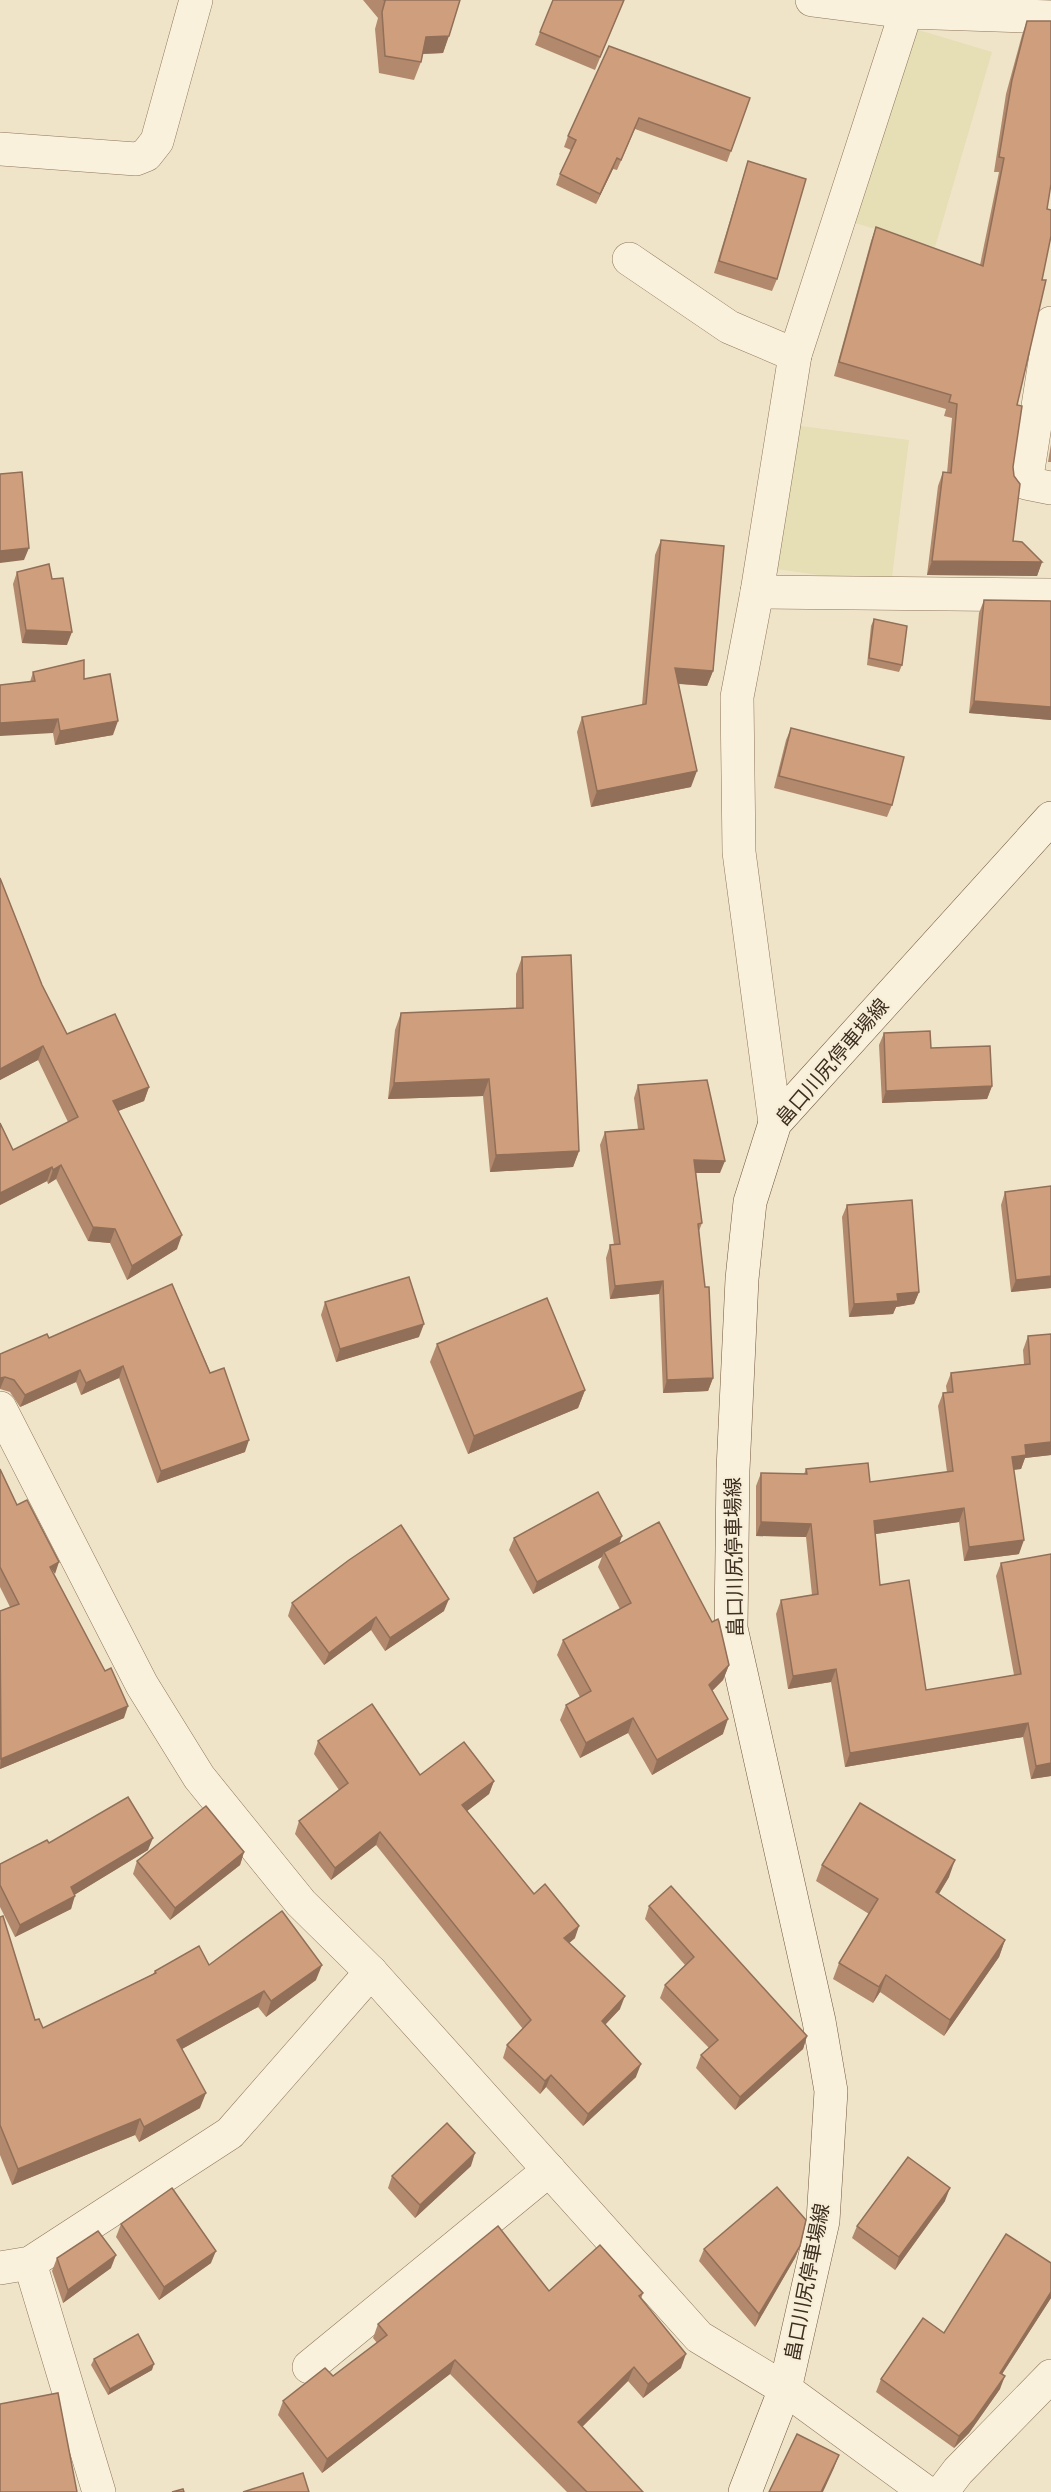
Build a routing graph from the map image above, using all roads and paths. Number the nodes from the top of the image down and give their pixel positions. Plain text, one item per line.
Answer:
1 (196, 0) edge
2 (812, 0) edge
3 (910, 6) edge
4 (1051, 17) edge
5 (0, 149) edge
6 (629, 259) dead end
7 (1051, 322) edge
8 (795, 355) junction
9 (1051, 488) edge
10 (758, 592) junction
11 (1051, 595) edge
12 (1051, 818) edge
13 (775, 1123) junction
14 (0, 1408) edge
15 (371, 1972) junction
16 (549, 2170) junction
17 (15, 2265) edge
18 (309, 2367) dead end
19 (1051, 2376) edge
20 (785, 2389) junction
21 (99, 2492) edge
22 (745, 2492) edge
23 (926, 2492) edge
24 (942, 2492) edge

1 - 5 street
2 - 3 street
3 - 4 street
3 - 8 street
6 - 8 street
7 - 9 street
8 - 10 street
10 - 11 street
10 - 13 street
12 - 13 street, 畠口川尻停車場線
13 - 20 street, 畠口川尻停車場線
14 - 15 street
15 - 16 street
15 - 17 street
16 - 18 street
16 - 20 street
17 - 21 street
19 - 24 street
20 - 22 street, 畠口川尻停車場線
20 - 23 street

